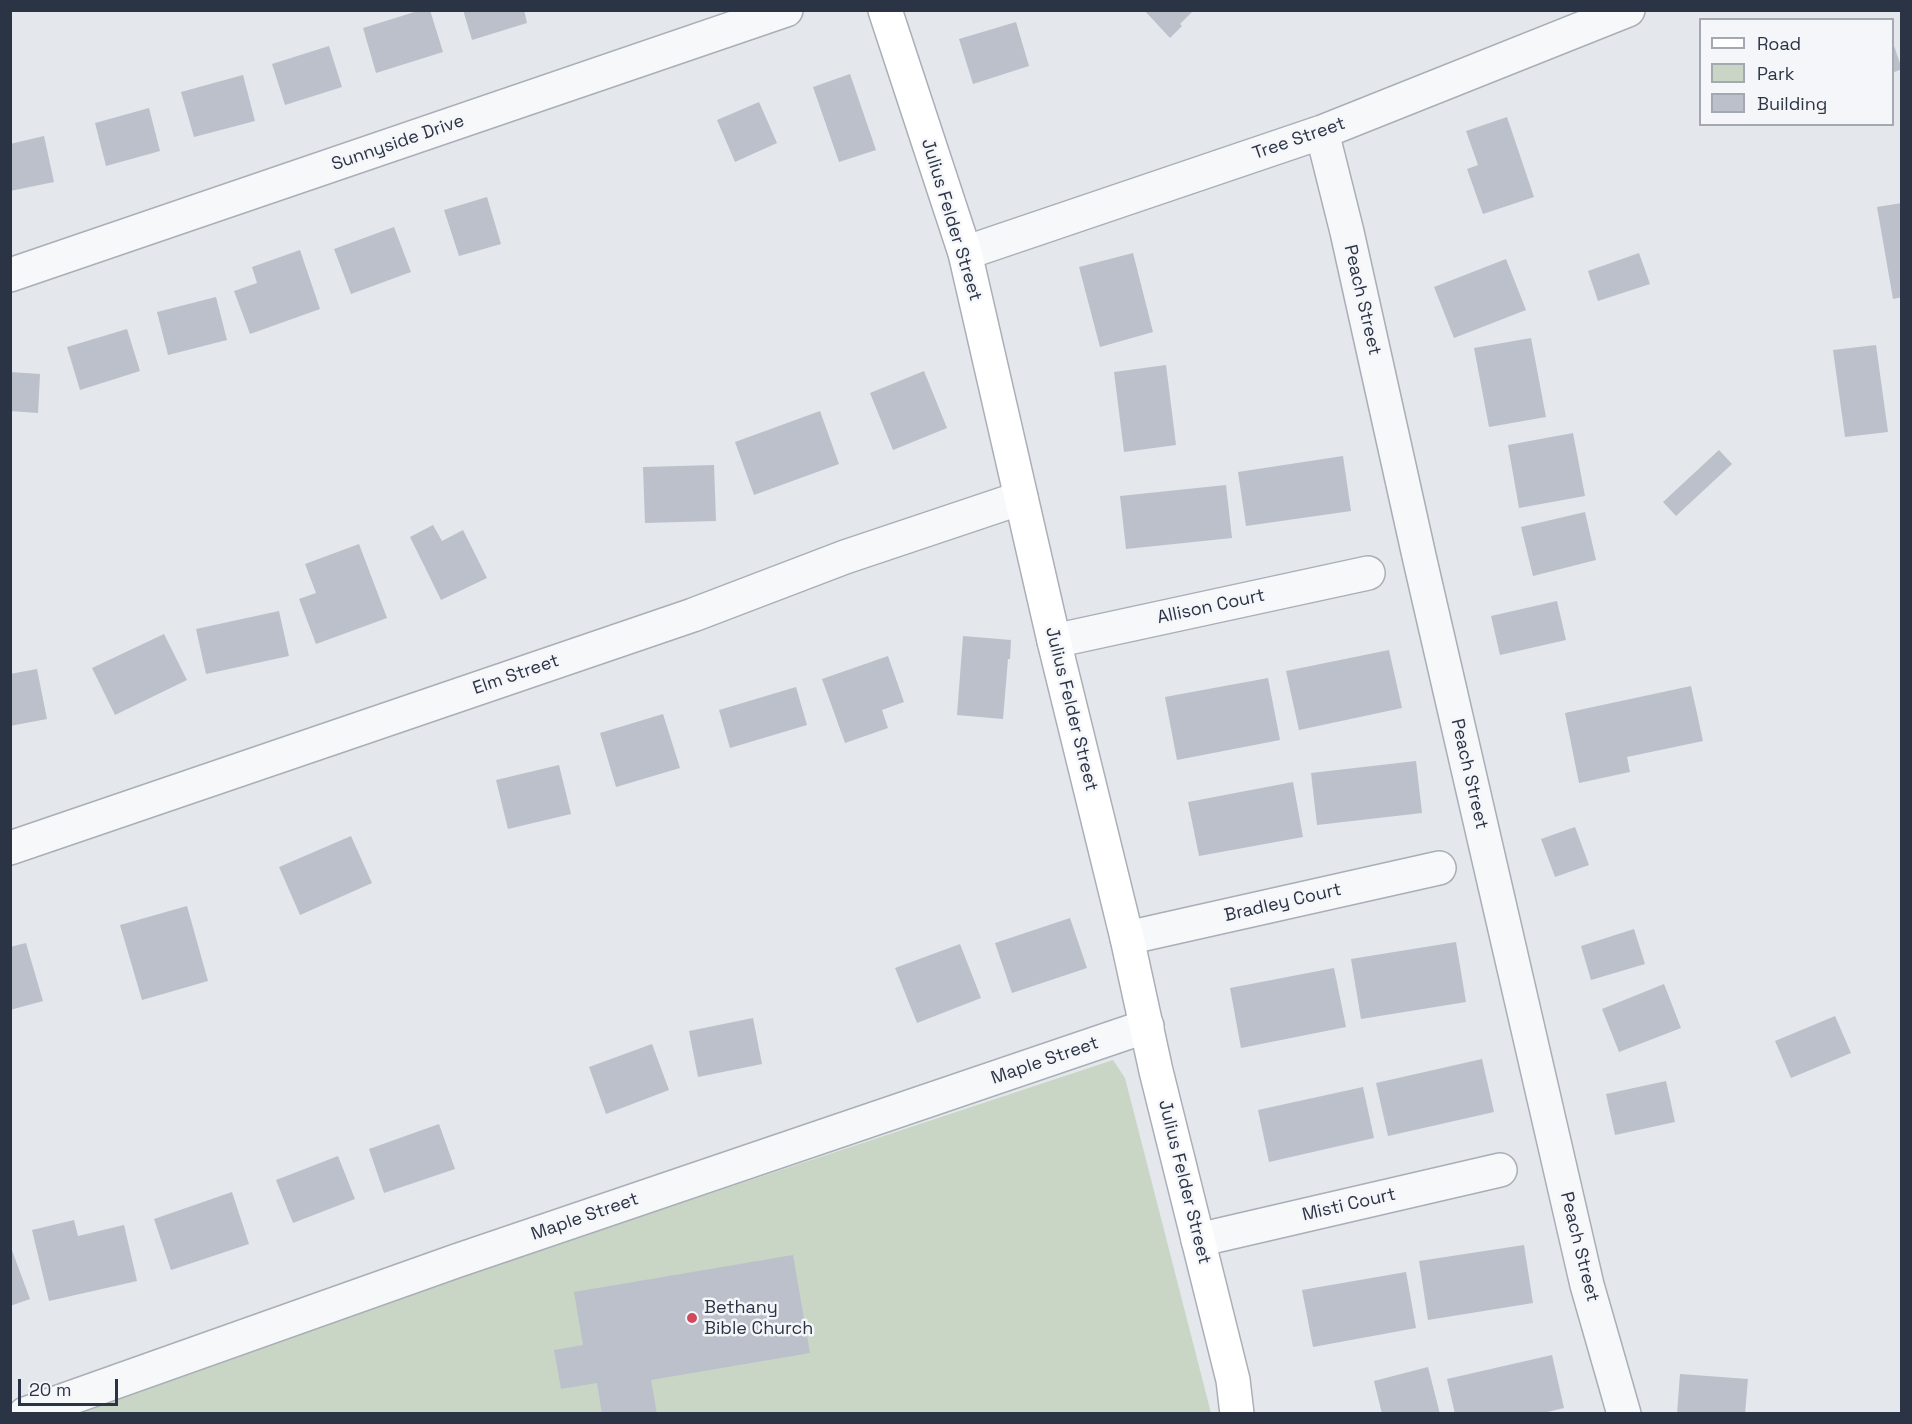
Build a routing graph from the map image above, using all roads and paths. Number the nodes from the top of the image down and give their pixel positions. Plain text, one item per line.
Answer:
1 (786, 10) edge
2 (885, 10) edge
3 (1628, 10) edge
4 (1322, 132) junction
5 (964, 253) junction
6 (10, 275) edge
7 (1021, 498) junction
8 (1368, 573) dead end
9 (1054, 641) junction
10 (10, 848) edge
11 (1439, 868) dead end
12 (1127, 938) junction
13 (1147, 1026) junction
14 (1500, 1170) dead end
15 (1198, 1240) junction
16 (25, 1413) edge
17 (1237, 1413) edge
18 (1624, 1413) edge

1 - 6 street, Sunnyside Drive
2 - 5 street, Julius Felder Street
3 - 4 street, Tree Street
4 - 5 street, Tree Street
4 - 18 street, Peach Street
5 - 7 street, Julius Felder Street
7 - 9 street, Julius Felder Street
7 - 10 street, Elm Street
8 - 9 street, Allison Court
9 - 12 street, Julius Felder Street
11 - 12 street, Bradley Court
12 - 13 street, Julius Felder Street
13 - 15 street, Julius Felder Street
13 - 16 street, Maple Street
14 - 15 street, Misti Court
15 - 17 street, Julius Felder Street

